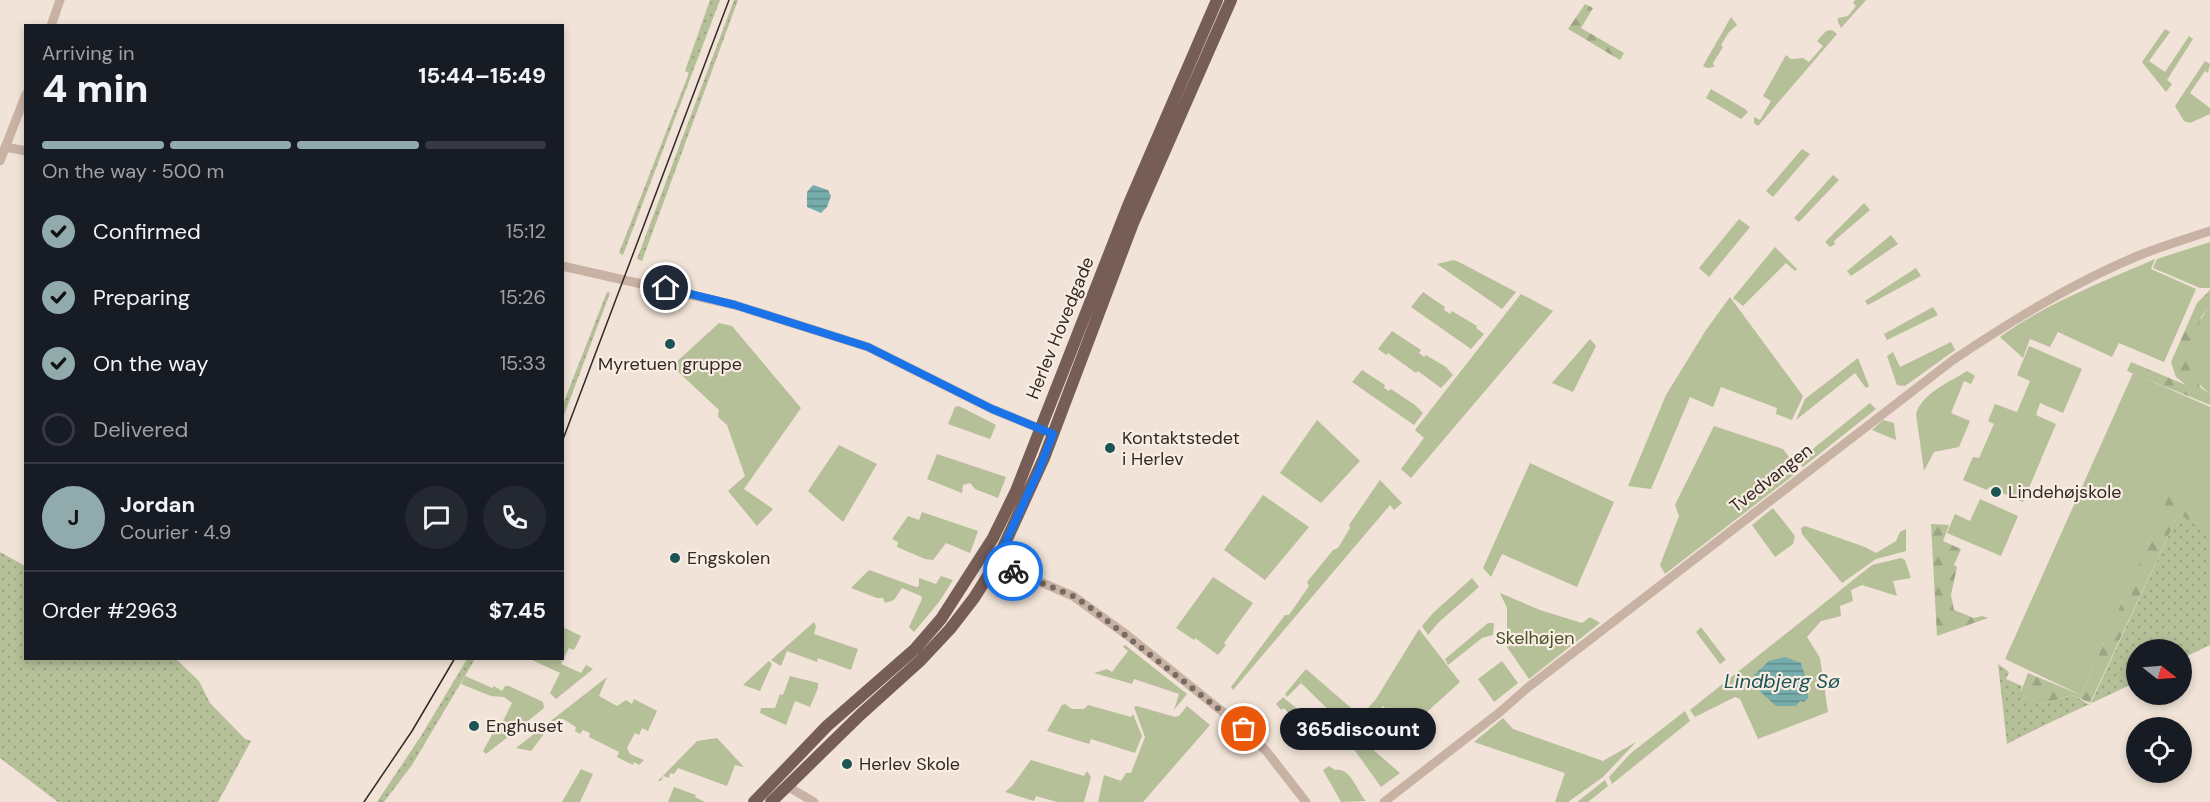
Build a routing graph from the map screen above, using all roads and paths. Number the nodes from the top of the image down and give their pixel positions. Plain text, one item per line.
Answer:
1 (60, 0) edge
2 (1217, 0) edge
3 (1230, 0) edge
4 (52, 24) edge
5 (24, 99) edge
6 (5, 147) junction
7 (24, 151) edge
8 (0, 161) edge
9 (2210, 231) edge
10 (564, 266) edge
11 (1040, 429) junction
12 (1053, 434) junction
13 (996, 563) junction
14 (787, 786) junction
15 (754, 802) edge
16 (771, 802) edge
17 (814, 802) edge
18 (1306, 802) edge
19 (1384, 802) edge

1 - 4 street
2 - 11 main road, Herlev Hovedgade
3 - 12 main road, Herlev Hovedgade
5 - 6 street
6 - 7 street
6 - 8 street
9 - 19 street, Tvedvangen
10 - 11 street
11 - 12 street
11 - 15 main road, Herlev Hovedgade
12 - 13 main road, Herlev Hovedgade
13 - 14 main road, Herlev Hovedgade
13 - 18 street
14 - 16 main road, Herlev Hovedgade
14 - 17 street

